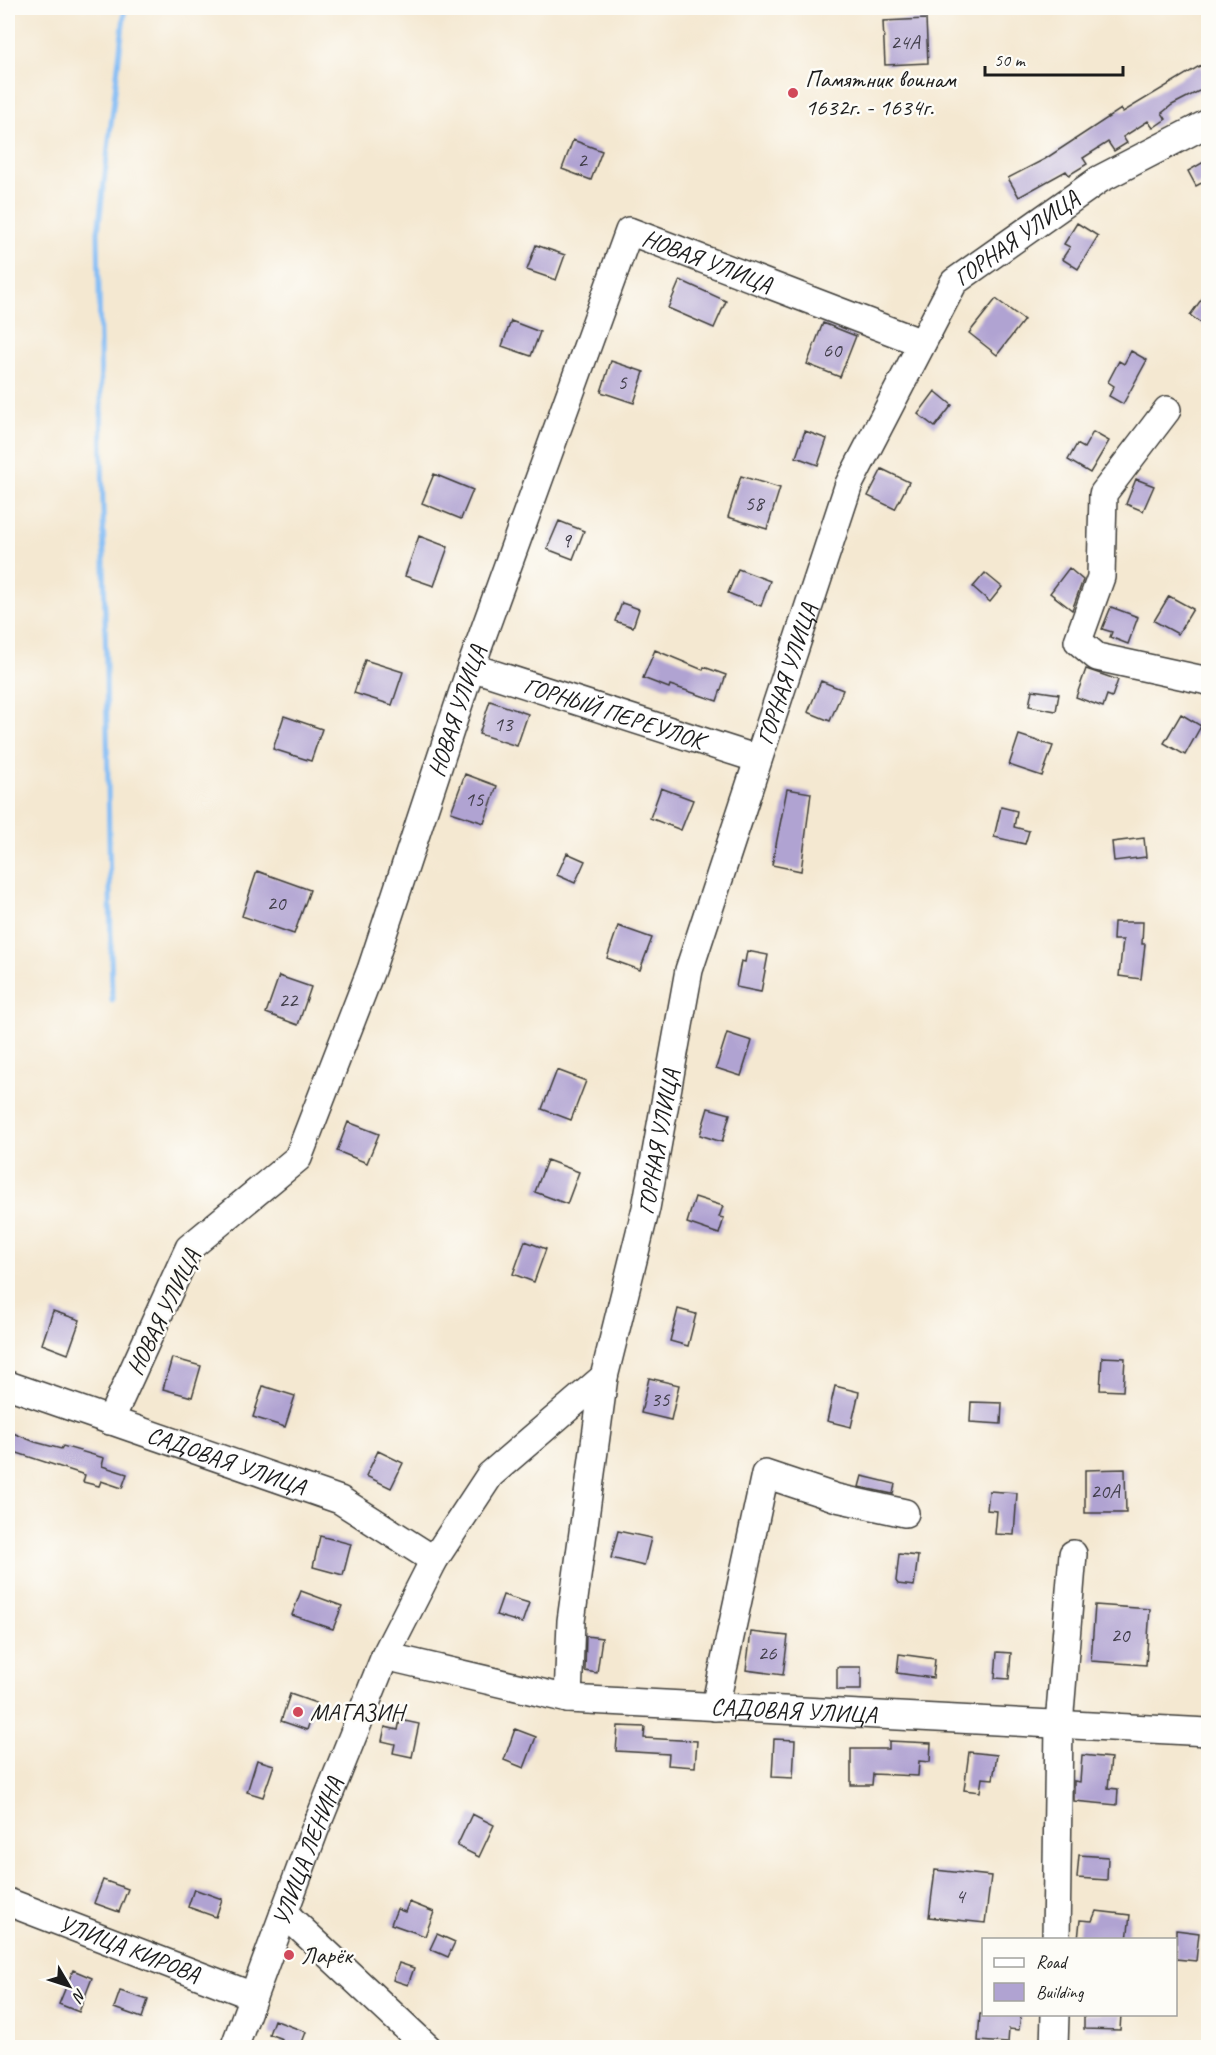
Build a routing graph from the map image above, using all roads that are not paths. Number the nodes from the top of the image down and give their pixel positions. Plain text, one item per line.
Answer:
1 (1209, 123) edge
2 (913, 340) junction
3 (1167, 410) dead end
4 (471, 667) junction
5 (1209, 681) edge
6 (758, 759) junction
7 (604, 1377) junction
8 (8, 1385) edge
9 (110, 1421) junction
10 (905, 1513) dead end
11 (1073, 1554) dead end
12 (434, 1560) junction
13 (385, 1656) junction
14 (568, 1699) junction
15 (715, 1707) junction
16 (1059, 1724) junction
17 (1209, 1732) edge
18 (8, 1902) edge
19 (284, 1913) junction
20 (1056, 1938) edge
21 (253, 1996) junction
22 (1055, 2016) edge
23 (234, 2048) edge
24 (428, 2048) edge
25 (1054, 2048) edge

1 - 2 street, ГОРНАЯ УЛИЦА
2 - 4 street, НОВАЯ УЛИЦА
2 - 6 street, ГОРНАЯ УЛИЦА
3 - 5 street
4 - 6 street, ГОРНЫЙ ПЕРЕУЛОК
4 - 9 street, НОВАЯ УЛИЦА
6 - 7 street, ГОРНАЯ УЛИЦА
7 - 12 street, УЛИЦА ЛЕНИНА
7 - 14 street, ГОРНАЯ УЛИЦА
8 - 9 street, САДОВАЯ УЛИЦА
9 - 12 street, САДОВАЯ УЛИЦА
10 - 15 street
11 - 16 street
12 - 13 street, УЛИЦА ЛЕНИНА
13 - 14 street, САДОВАЯ УЛИЦА
13 - 19 street, УЛИЦА ЛЕНИНА
14 - 15 street, САДОВАЯ УЛИЦА
15 - 16 street, САДОВАЯ УЛИЦА
16 - 17 street, САДОВАЯ УЛИЦА
16 - 20 street
18 - 21 street, УЛИЦА КИРОВА
19 - 21 street, УЛИЦА ЛЕНИНА
19 - 24 street
21 - 23 street, УЛИЦА ЛЕНИНА
22 - 25 street

